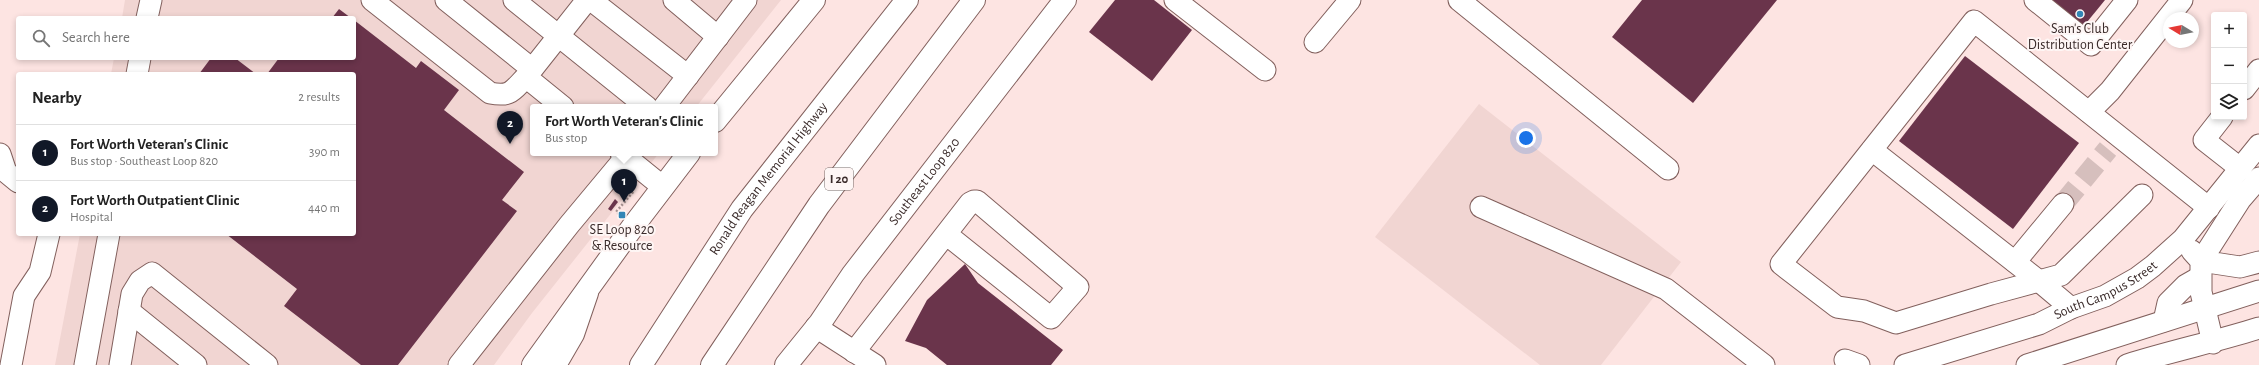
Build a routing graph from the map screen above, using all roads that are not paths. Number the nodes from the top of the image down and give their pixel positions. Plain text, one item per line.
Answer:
1 (151, 0) edge
2 (372, 0) edge
3 (446, 0) edge
4 (514, 0) edge
5 (587, 0) edge
6 (591, 0) edge
7 (674, 0) edge
8 (814, 0) edge
9 (907, 0) edge
10 (974, 0) edge
11 (1065, 0) edge
12 (1175, 0) edge
13 (1350, 0) edge
14 (1459, 0) edge
15 (2035, 0) edge
16 (2127, 0) edge
17 (2182, 0) edge
18 (744, 1) edge
19 (147, 16) edge
20 (559, 35) junction
21 (718, 37) junction
22 (1315, 42) dead end
23 (140, 60) edge
24 (1266, 70) dead end
25 (2259, 70) edge
26 (137, 72) edge
27 (529, 73) junction
28 (688, 76) junction
29 (2247, 85) edge
30 (560, 104) edge
31 (643, 104) edge
32 (666, 104) edge
33 (2089, 112) junction
34 (718, 117) edge
35 (2220, 120) edge
36 (2259, 145) edge
37 (1872, 150) junction
38 (0, 154) edge
39 (624, 156) edge
40 (627, 156) edge
41 (687, 156) edge
42 (1668, 169) dead end
43 (2250, 173) edge
44 (16, 180) edge
45 (663, 186) junction
46 (2142, 195) dead end
47 (2063, 204) tunnel mouth
48 (1481, 207) dead end
49 (2209, 208) junction
50 (946, 234) junction
51 (49, 236) edge
52 (109, 236) edge
53 (2183, 239) junction
54 (2015, 262) junction
55 (2259, 262) edge
56 (2200, 269) junction
57 (2039, 281) junction
58 (2259, 291) edge
59 (586, 293) junction
60 (2071, 308) junction
61 (2204, 308) junction
62 (129, 311) junction
63 (2164, 321) junction
64 (816, 327) junction
65 (2259, 328) edge
66 (2213, 343) junction
67 (864, 360) edge
68 (122, 364) edge
69 (11, 365) edge
70 (85, 365) edge
71 (196, 365) edge
72 (267, 365) edge
73 (458, 365) edge
74 (533, 365) edge
75 (555, 365) edge
76 (641, 365) edge
77 (712, 365) edge
78 (786, 365) edge
79 (1764, 365) edge
80 (1905, 365) edge
81 (2026, 365) edge
82 (2127, 365) edge

1 - 19 lane
2 - 27 lane
3 - 27 lane
4 - 20 lane
5 - 20 lane
6 - 28 lane
7 - 21 lane
8 - 34 main road
9 - 76 main road, Ronald Reagan Memorial Highway
10 - 77 main road, I 20
11 - 64 main road, Southeast Loop 820
12 - 24 lane
13 - 22 lane
14 - 42 lane
15 - 16 lane
17 - 33 lane
18 - 21 lane
20 - 27 lane
20 - 31 lane
21 - 28 lane
23 - 26 lane
25 - 29 lane
27 - 30 lane
28 - 32 lane
33 - 37 lane
33 - 49 lane
35 - 43 lane
36 - 43 lane, South Campus Street
37 - 54 lane
37 - 57 lane
38 - 44 lane
39 - 73 lane
40 - 45 lane
41 - 45 main road
43 - 49 lane, South Campus Street
43 - 56 lane
45 - 59 main road
46 - 57 lane
47 - 54 lane
48 - 79 lane
49 - 53 lane, South Campus Street
50 - 50 lane
50 - 67 lane
51 - 69 lane
52 - 70 lane
53 - 56 lane
53 - 60 lane, South Campus Street
54 - 57 lane
55 - 56 lane
56 - 61 lane
56 - 63 lane
57 - 60 lane
58 - 61 lane
59 - 74 main road
59 - 75 main road
60 - 80 lane, South Campus Street
61 - 63 lane
61 - 66 lane
62 - 68 lane
62 - 71 lane
62 - 72 lane
63 - 81 lane
64 - 67 lane
64 - 78 main road, Southeast Loop 820
65 - 66 lane
66 - 82 lane

